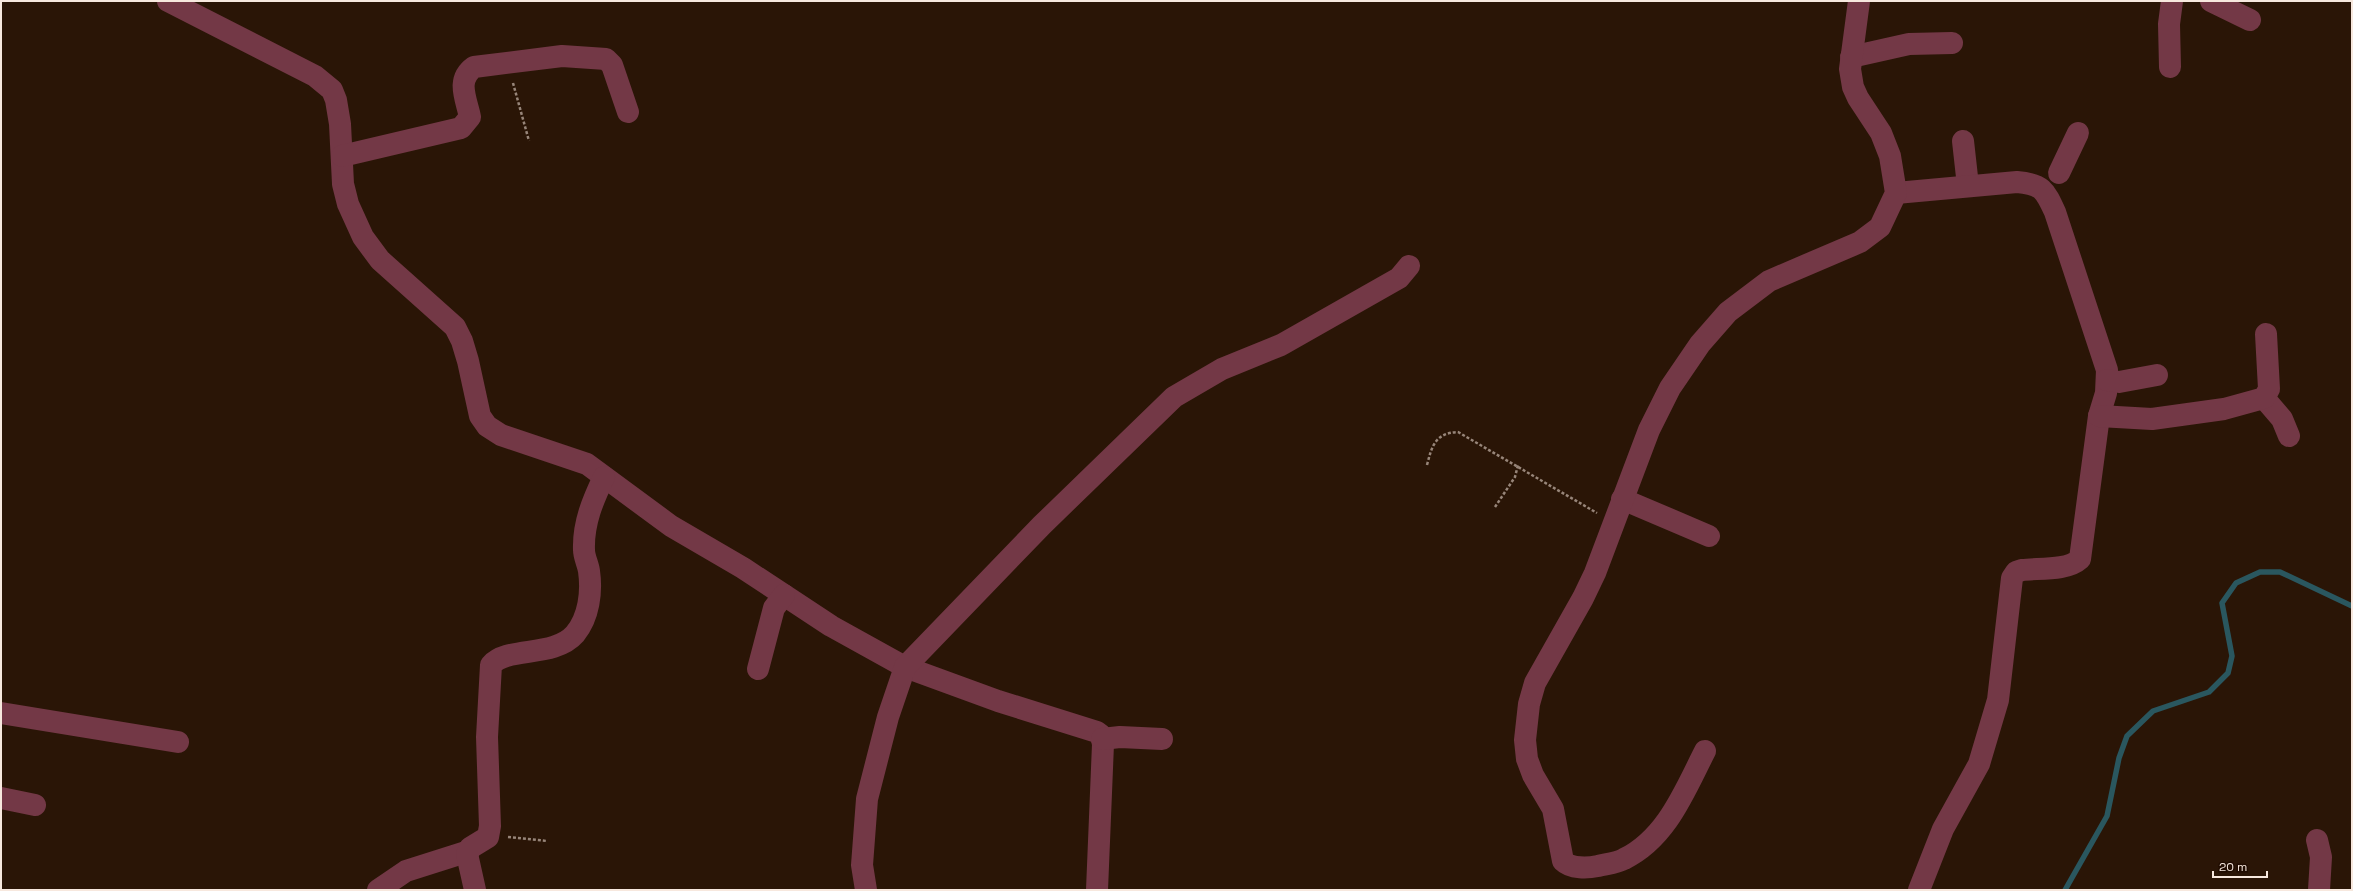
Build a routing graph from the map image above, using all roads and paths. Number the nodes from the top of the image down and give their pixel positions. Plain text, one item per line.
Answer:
1 (168, 1) edge
2 (1859, 1) edge
3 (2172, 1) edge
4 (2211, 1) edge
5 (2250, 20) dead end
6 (1952, 43) dead end
7 (1851, 56) junction
8 (508, 63) junction
9 (2170, 67) dead end
10 (628, 112) dead end
11 (2078, 134) dead end
12 (529, 141) dead end
13 (1963, 141) dead end
14 (342, 156) junction
15 (2052, 185) junction
16 (1968, 186) junction
17 (1896, 193) junction
18 (1410, 266) dead end
19 (2266, 334) dead end
20 (2157, 376) dead end
21 (2107, 380) junction
22 (2264, 398) junction
23 (2099, 416) junction
24 (2289, 436) dead end
25 (1427, 465) dead end
26 (1518, 465) junction
27 (604, 477) junction
28 (1622, 499) junction
29 (1495, 507) dead end
30 (1613, 522) junction
31 (1709, 536) dead end
32 (784, 595) junction
33 (905, 667) junction
34 (758, 669) dead end
35 (1, 713) edge
36 (1102, 739) junction
37 (1162, 740) dead end
38 (178, 742) dead end
39 (1705, 751) dead end
40 (1, 798) edge
41 (35, 805) dead end
42 (488, 837) junction
43 (2317, 840) dead end
44 (548, 841) dead end
45 (469, 851) junction
46 (378, 890) edge
47 (475, 890) edge
48 (866, 890) edge
49 (1097, 890) edge
50 (1919, 890) edge
51 (2319, 890) edge

1 - 14 street
2 - 7 street
3 - 9 street
4 - 5 street
6 - 7 street
7 - 17 street
8 - 10 street
8 - 12 path
8 - 14 street
11 - 15 street
13 - 16 street
14 - 27 street
15 - 16 street
15 - 21 street
16 - 17 street
17 - 28 street
18 - 33 street
19 - 22 street
20 - 21 street
21 - 23 street
22 - 23 street
22 - 24 street
23 - 50 street
25 - 26 path
26 - 29 path
26 - 30 path
27 - 32 street
27 - 42 street
28 - 30 street
28 - 31 street
30 - 39 street
32 - 33 street
32 - 34 street
33 - 36 street
33 - 48 street
35 - 38 street
36 - 37 street
36 - 49 street
40 - 41 street
42 - 44 path
42 - 45 street
43 - 51 street
45 - 46 street
45 - 47 street

